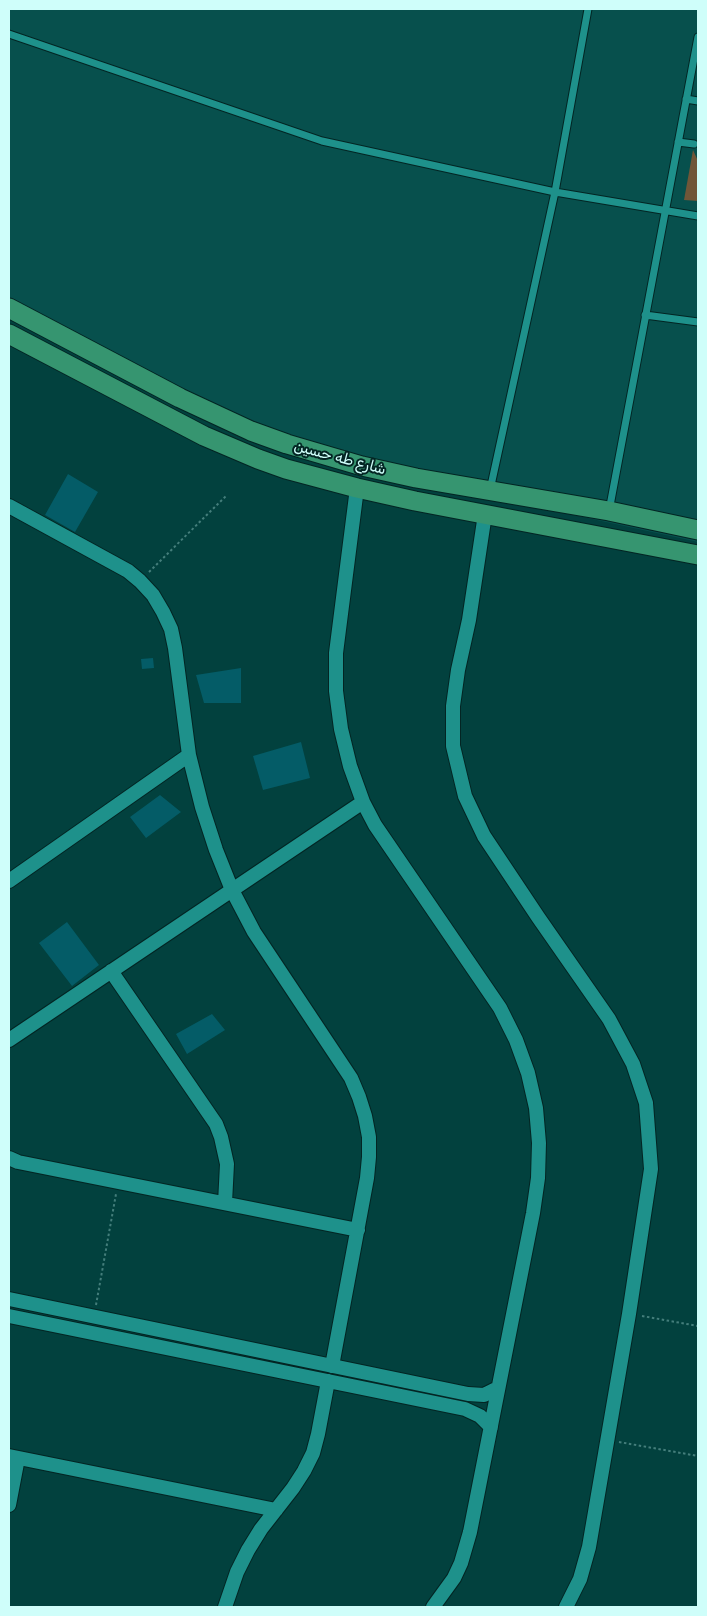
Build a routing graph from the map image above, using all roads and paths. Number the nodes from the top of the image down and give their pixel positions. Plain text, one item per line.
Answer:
1 (588, 9) edge
2 (9, 34) edge
3 (698, 37) edge
4 (686, 99) junction
5 (698, 101) edge
6 (678, 142) junction
7 (694, 144) dead end
8 (555, 192) junction
9 (665, 210) junction
10 (698, 216) edge
11 (9, 308) edge
12 (645, 315) junction
13 (698, 322) edge
14 (9, 334) edge
15 (357, 488) junction
16 (490, 490) junction
17 (226, 496) dead end
18 (9, 506) edge
19 (609, 511) junction
20 (484, 514) junction
21 (698, 530) edge
22 (698, 556) edge
23 (140, 581) junction
24 (189, 755) junction
25 (363, 802) junction
26 (9, 881) edge
27 (232, 890) junction
28 (112, 971) junction
29 (9, 1040) edge
30 (9, 1158) edge
31 (118, 1182) junction
32 (225, 1203) junction
33 (358, 1230) junction
34 (9, 1299) edge
35 (629, 1314) junction
36 (9, 1316) edge
37 (93, 1317) junction
38 (698, 1326) edge
39 (332, 1366) junction
40 (328, 1381) junction
41 (498, 1388) junction
42 (491, 1427) junction
43 (608, 1440) junction
44 (698, 1456) edge
45 (13, 1457) edge
46 (9, 1504) edge
47 (276, 1510) junction
48 (225, 1607) edge
49 (433, 1607) edge
50 (566, 1607) edge

1 - 8 lane
2 - 8 lane
3 - 4 lane
4 - 5 lane
4 - 6 lane
6 - 7 lane
6 - 9 lane
8 - 9 lane
8 - 16 lane
9 - 10 lane
9 - 12 lane
11 - 16 main road, شارع طه حسين
12 - 13 lane
12 - 19 lane
14 - 15 main road, شارع طه حسين
15 - 20 main road, شارع طه حسين
15 - 25 street
16 - 19 main road, شارع طه حسين
17 - 23 path
18 - 23 street
19 - 21 main road, شارع طه حسين
20 - 22 main road, شارع طه حسين
20 - 35 street
23 - 24 street
24 - 26 street
24 - 27 street
25 - 27 street
25 - 41 street
27 - 28 street
27 - 33 street
28 - 29 street
28 - 32 street
30 - 31 street
31 - 32 street
31 - 37 path
32 - 33 street
33 - 39 street
34 - 37 street
35 - 38 path
35 - 43 street
36 - 40 street
37 - 39 street
39 - 41 street
40 - 42 street
40 - 47 street
41 - 42 street
42 - 49 street
43 - 44 path
43 - 50 street
45 - 46 street
45 - 47 street
47 - 48 street

